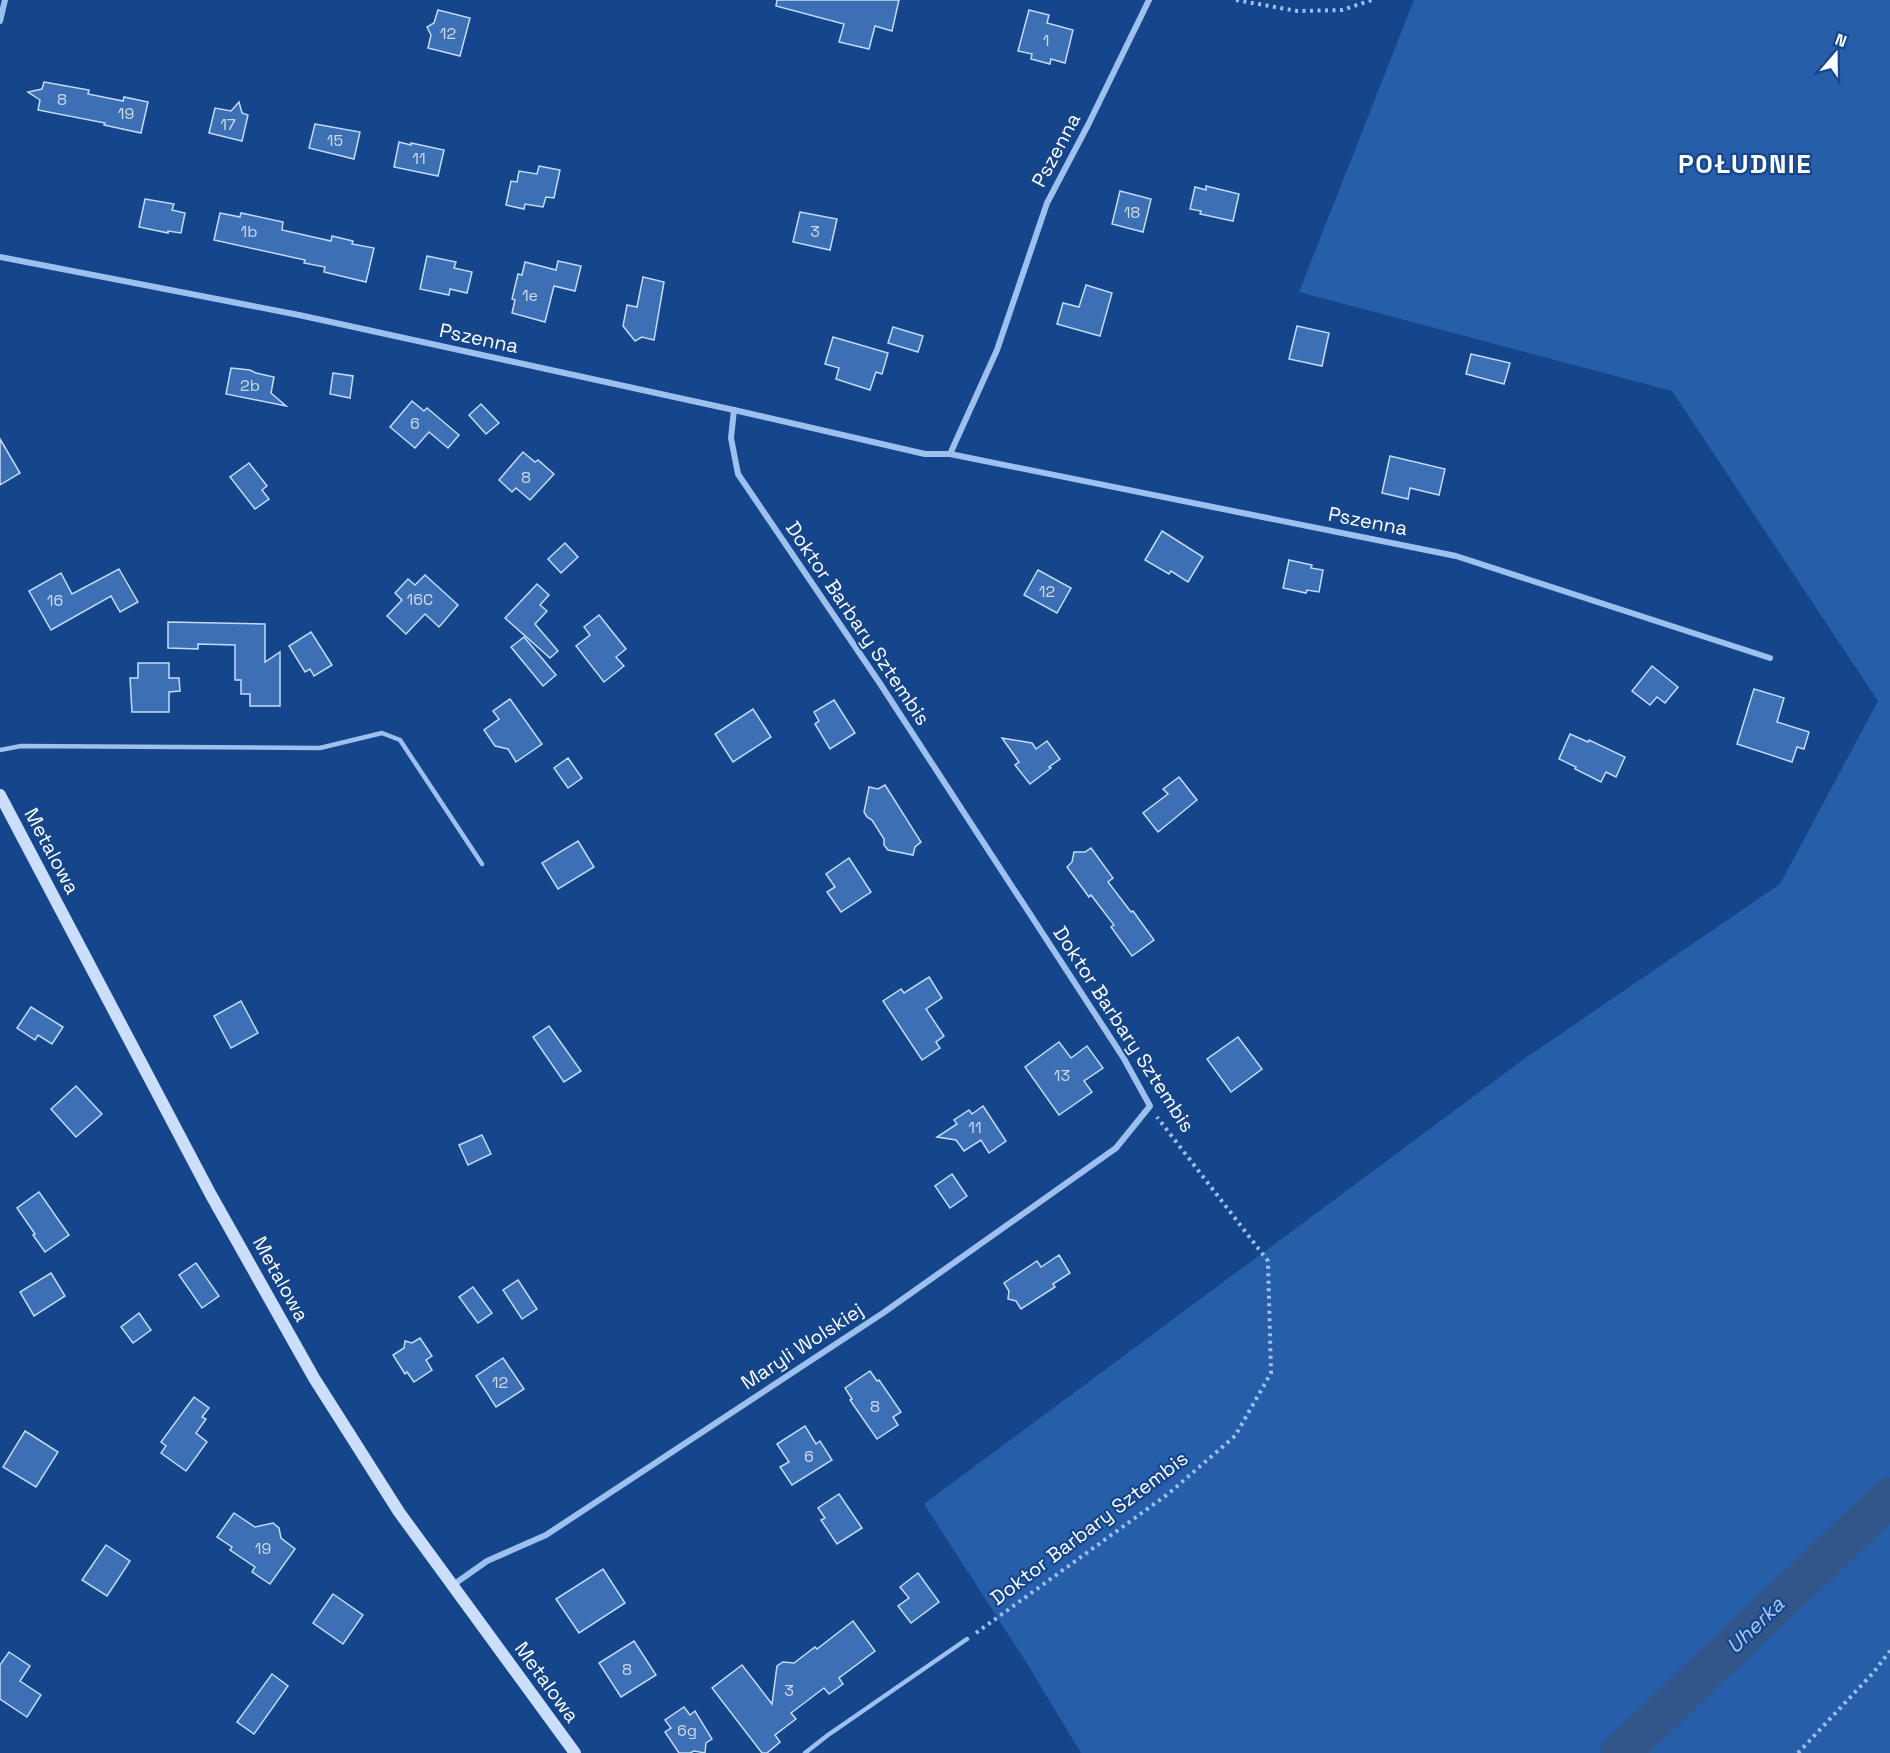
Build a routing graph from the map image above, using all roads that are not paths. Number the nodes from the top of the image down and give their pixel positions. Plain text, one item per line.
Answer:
1 (5, 0) edge
2 (1149, 0) edge
3 (0, 21) edge
4 (0, 257) edge
5 (734, 410) junction
6 (950, 454) junction
7 (1770, 658) dead end
8 (0, 750) edge
9 (0, 795) edge
10 (482, 864) dead end
11 (1150, 1106) joint
12 (452, 1585) junction
13 (967, 1639) road end
14 (575, 1753) edge
15 (805, 1753) edge

1 - 3 street
2 - 6 street, Pszenna
4 - 5 street, Pszenna
5 - 6 street, Pszenna
5 - 11 street, Doktor Barbary Sztembis
6 - 7 street, Pszenna
8 - 10 lane
9 - 12 street, Metalowa
11 - 12 street, Maryli Wolskiej
12 - 14 street, Metalowa
13 - 15 lane

